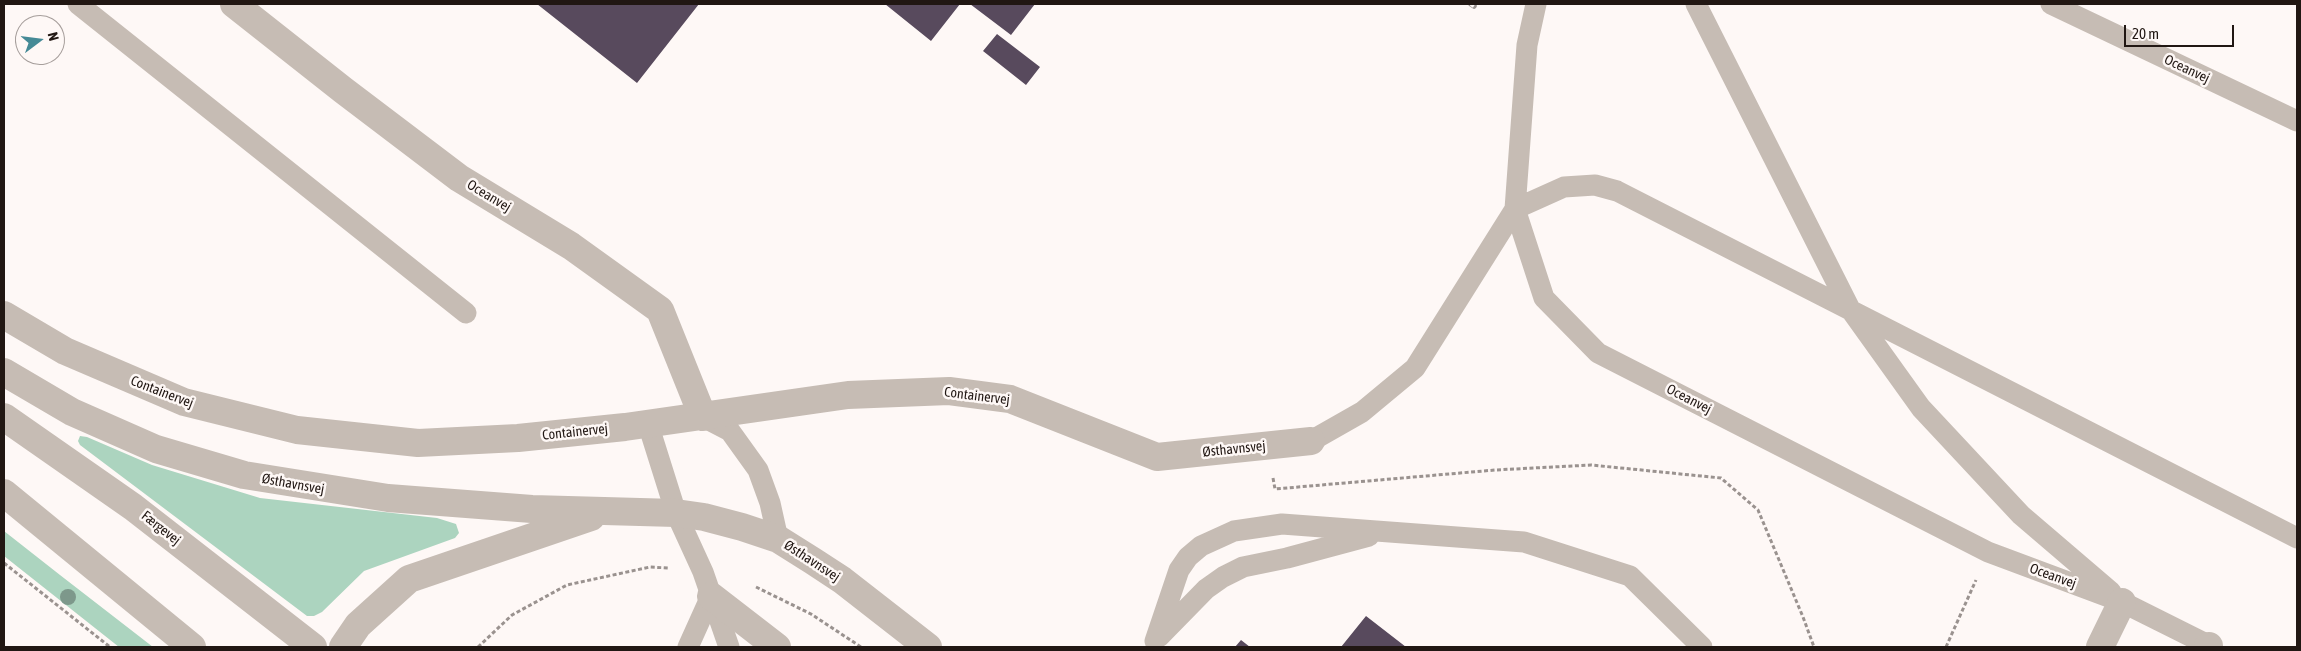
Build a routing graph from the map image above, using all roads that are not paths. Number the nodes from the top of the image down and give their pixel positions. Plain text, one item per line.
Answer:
1 (78, 4) edge
2 (234, 4) edge
3 (1536, 4) edge
4 (1696, 4) edge
5 (2051, 4) edge
6 (2297, 121) edge
7 (1515, 208) junction
8 (1850, 309) junction
9 (466, 313) dead end
10 (4, 315) edge
11 (4, 372) edge
12 (4, 417) edge
13 (703, 417) junction
14 (648, 424) junction
15 (1311, 441) joint
16 (1157, 456) joint
17 (4, 493) edge
18 (604, 513) junction
19 (676, 513) junction
20 (1386, 532) junction
21 (2297, 538) edge
22 (778, 539) junction
23 (707, 584) junction
24 (2122, 602) junction
25 (1153, 644) edge
26 (192, 647) edge
27 (313, 647) edge
28 (343, 647) edge
29 (688, 647) edge
30 (729, 647) edge
31 (778, 647) edge
32 (928, 647) edge
33 (1702, 647) edge
34 (2100, 647) edge
35 (2210, 647) edge

1 - 9 lane
2 - 13 street, Oceanvej
3 - 7 lane, Oceanvej
4 - 8 lane, Oceanvej
5 - 6 lane, Oceanvej
7 - 8 lane
7 - 15 lane
7 - 24 lane, Oceanvej
8 - 21 lane
8 - 24 lane, Oceanvej
10 - 14 street, Containervej
11 - 18 street, Østhavnsvej
12 - 27 street, Færgevej
13 - 14 street, Containervej
13 - 16 street, Containervej
13 - 22 lane
14 - 19 lane
15 - 16 street, Østhavnsvej
17 - 26 street
18 - 19 street, Østhavnsvej
18 - 28 street, Østhavnsvej
19 - 22 street, Østhavnsvej
19 - 23 lane
20 - 25 lane
20 - 25 lane
20 - 33 lane
22 - 32 street, Østhavnsvej
23 - 29 lane
23 - 30 lane
23 - 31 street
24 - 34 street
24 - 35 lane, Oceanvej

